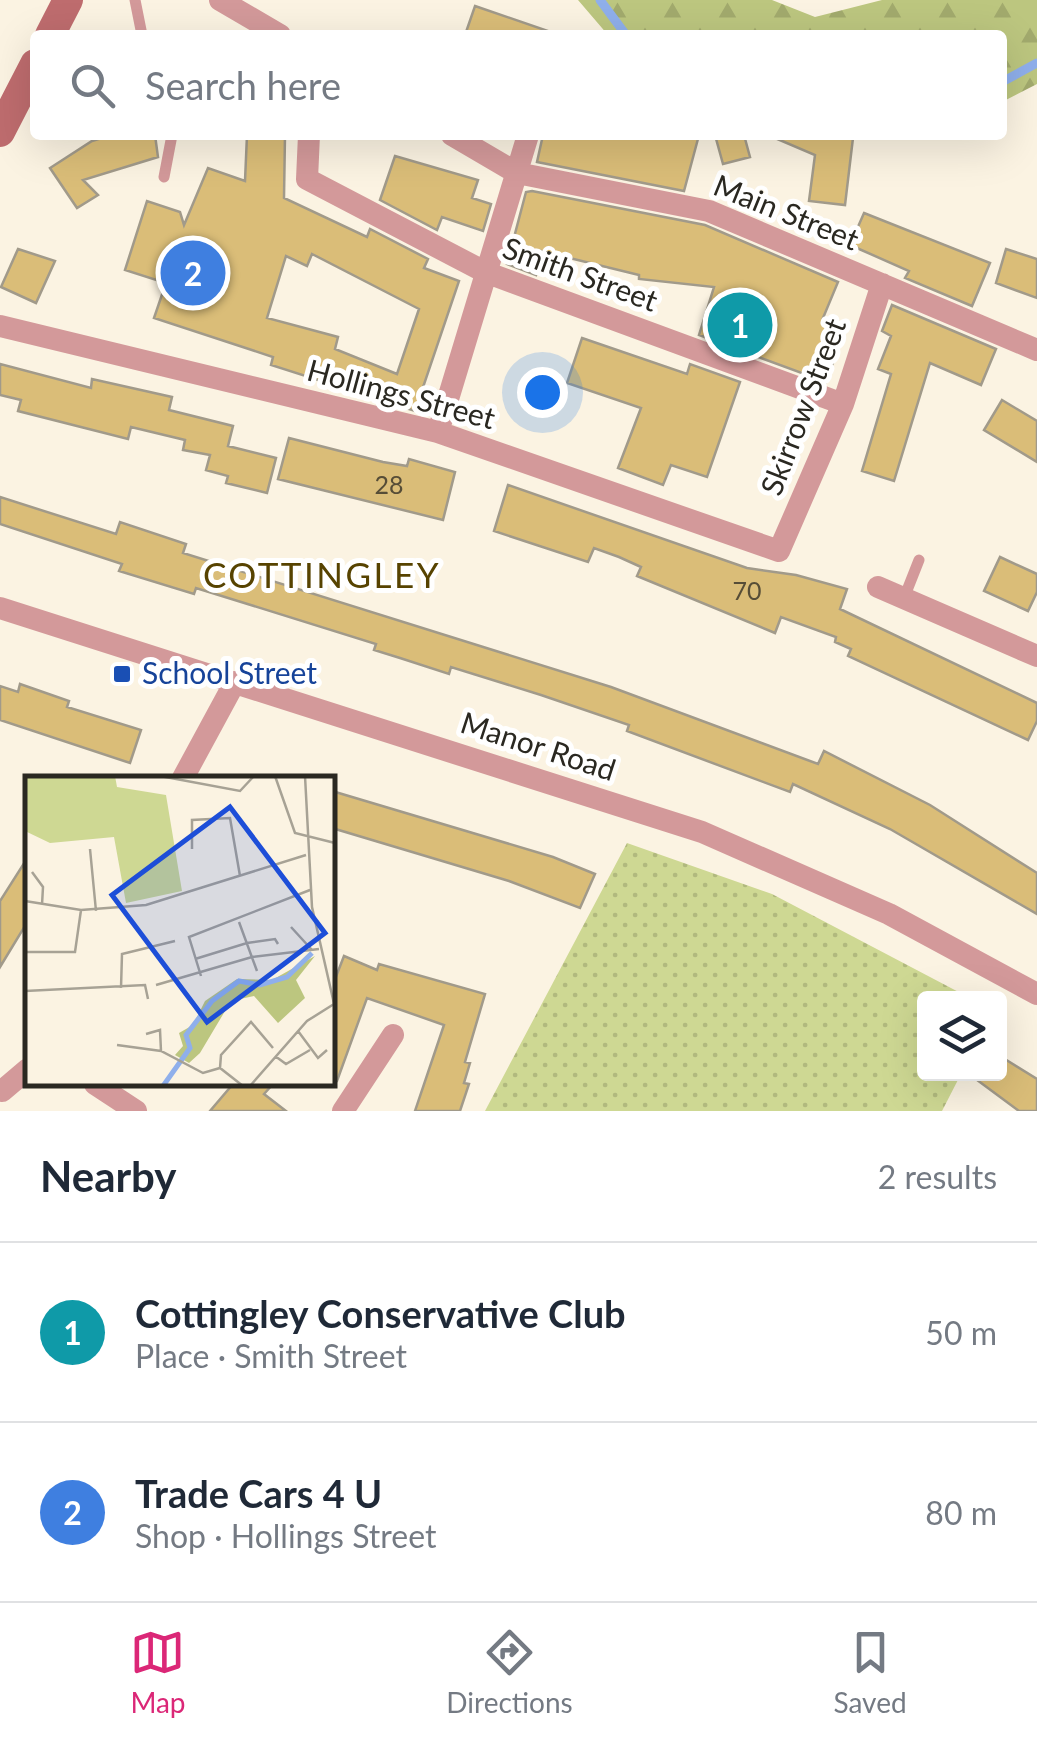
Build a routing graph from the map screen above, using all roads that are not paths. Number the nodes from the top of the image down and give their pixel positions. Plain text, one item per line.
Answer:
1 (68, 0) edge
2 (136, 0) edge
3 (220, 0) edge
4 (53, 30) edge
5 (141, 30) edge
6 (271, 30) edge
7 (30, 74) edge
8 (0, 132) edge
9 (171, 140) edge
10 (309, 140) edge
11 (461, 140) edge
12 (527, 140) edge
13 (517, 173) junction
14 (164, 177) dead end
15 (485, 272) junction
16 (882, 284) junction
17 (0, 326) edge
18 (1037, 350) edge
19 (842, 404) junction
20 (438, 432) junction
21 (779, 551) joint
22 (919, 560) dead end
23 (878, 586) dead end
24 (904, 598) junction
25 (0, 608) edge
26 (1037, 656) edge
27 (235, 682) junction
28 (185, 776) edge
29 (1037, 994) edge
30 (393, 1035) dead end
31 (25, 1071) edge
32 (98, 1086) edge
33 (2, 1091) edge
34 (136, 1111) edge
35 (343, 1111) edge

1 - 4 main road
2 - 5 lane
3 - 6 street
7 - 8 main road
9 - 14 lane
10 - 15 street, Smith Street
11 - 13 street, Main Street
12 - 13 street
13 - 15 street
13 - 16 street, Main Street
15 - 19 street, Smith Street
15 - 20 street
16 - 18 street, Main Street
16 - 19 street, Skirrow Street
17 - 20 street, Hollings Street
19 - 21 street, Skirrow Street
20 - 21 street, Hollings Street
22 - 24 lane
23 - 24 street
24 - 26 street
25 - 27 street, Manor Road
27 - 28 street
27 - 29 street, Manor Road
30 - 35 street
31 - 33 street
32 - 34 street

